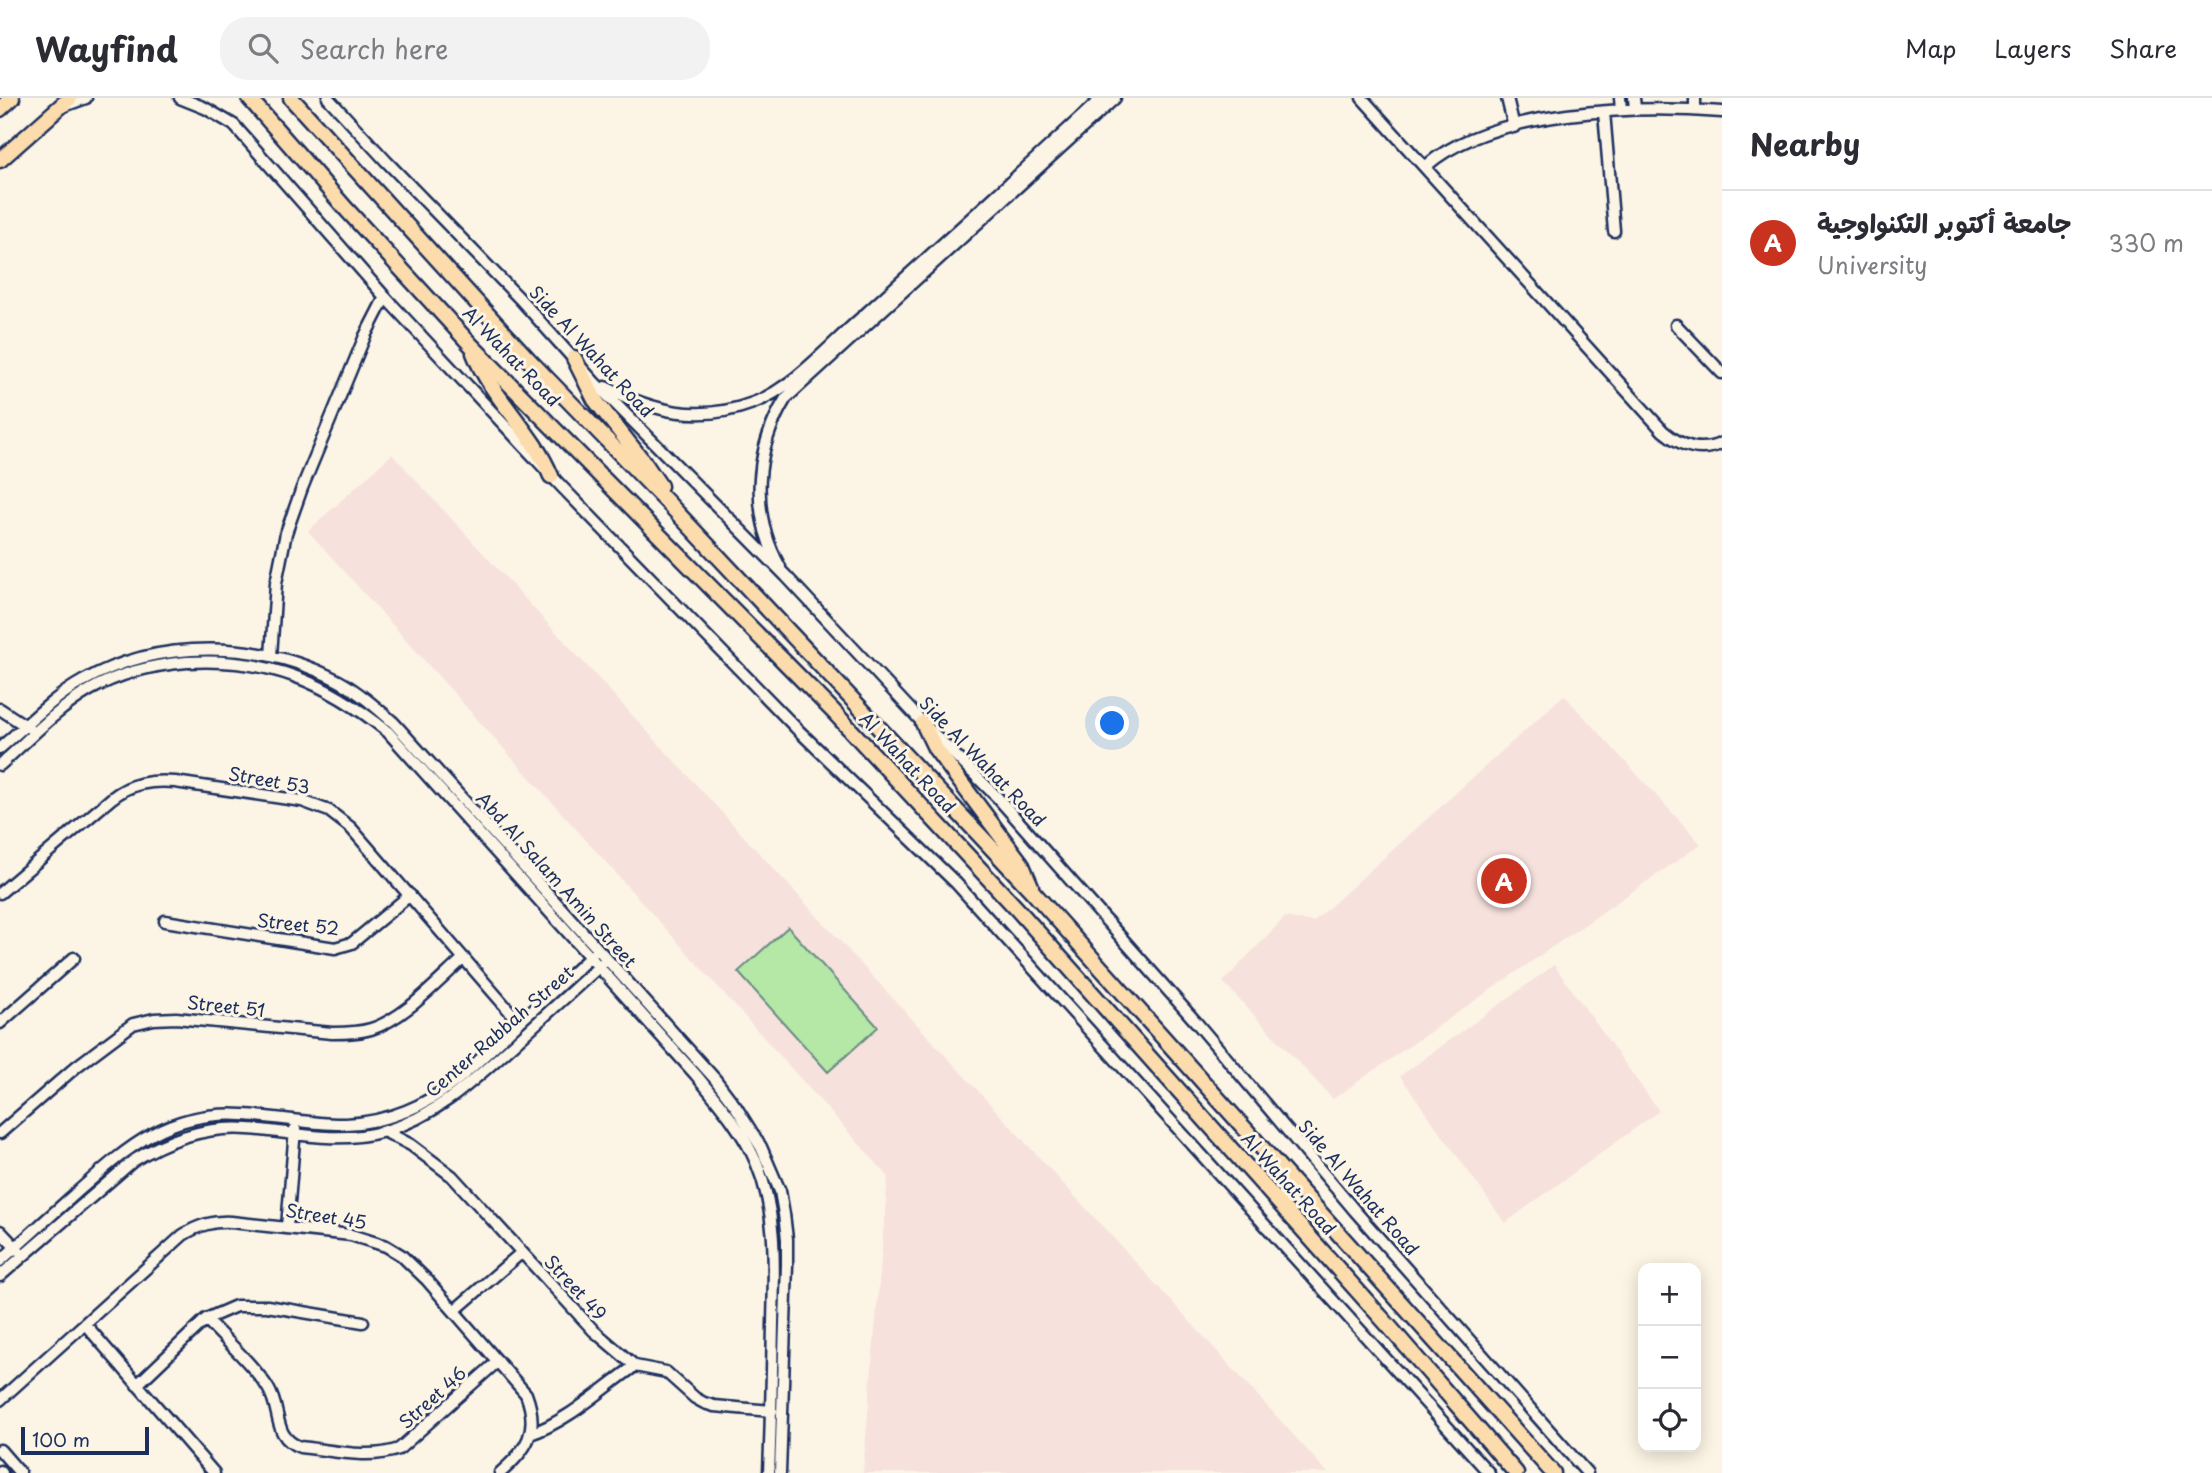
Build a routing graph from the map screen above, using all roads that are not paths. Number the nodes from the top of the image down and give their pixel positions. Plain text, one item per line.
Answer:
1 (12, 98) edge
2 (86, 98) edge
3 (180, 98) edge
4 (249, 98) edge
5 (291, 98) edge
6 (328, 98) edge
7 (1115, 98) edge
8 (1362, 98) edge
9 (1507, 98) edge
10 (1620, 98) edge
11 (1634, 98) edge
12 (1695, 98) edge
13 (66, 101) edge
14 (1102, 102) edge
15 (0, 108) edge
16 (1634, 109) junction
17 (1621, 110) junction
18 (1695, 110) junction
19 (1604, 112) junction
20 (1722, 112) edge
21 (1514, 127) junction
22 (0, 160) edge
23 (1426, 166) junction
24 (1614, 231) dead end
25 (385, 298) junction
26 (1676, 325) dead end
27 (471, 345) junction
28 (574, 358) junction
29 (1722, 373) edge
30 (595, 383) junction
31 (1722, 443) edge
32 (551, 475) junction
33 (668, 503) junction
34 (786, 576) junction
35 (271, 656) junction
36 (0, 709) edge
37 (923, 723) junction
38 (27, 725) junction
39 (34, 734) junction
40 (405, 742) junction
41 (0, 748) edge
42 (0, 765) edge
43 (1032, 891) junction
44 (0, 893) edge
45 (410, 895) junction
46 (165, 921) dead end
47 (594, 954) junction
48 (74, 958) dead end
49 (464, 958) junction
50 (603, 964) junction
51 (519, 1022) junction
52 (0, 1023) edge
53 (499, 1041) junction
54 (507, 1050) junction
55 (295, 1122) junction
56 (384, 1131) junction
57 (0, 1133) edge
58 (294, 1135) junction
59 (287, 1227) junction
60 (0, 1231) edge
61 (15, 1247) junction
62 (521, 1253) junction
63 (22, 1256) junction
64 (0, 1261) edge
65 (0, 1276) edge
66 (1394, 1294) junction
67 (454, 1311) junction
68 (1377, 1312) junction
69 (206, 1319) junction
70 (363, 1322) dead end
71 (85, 1324) junction
72 (1422, 1326) junction
73 (1400, 1339) junction
74 (498, 1360) junction
75 (635, 1366) junction
76 (137, 1385) junction
77 (0, 1400) edge
78 (772, 1411) junction
79 (530, 1434) junction
80 (0, 1450) edge
81 (20, 1473) edge
82 (214, 1473) edge
83 (500, 1473) edge
84 (769, 1473) edge
85 (780, 1473) edge
86 (1489, 1473) edge
87 (1516, 1473) edge
88 (1553, 1473) edge
89 (1587, 1473) edge

1 - 15 highway
2 - 13 street
3 - 25 street
4 - 27 highway, Al Wahat Road
5 - 33 highway, Al Wahat Road
6 - 28 street, Side Al Wahat Road
7 - 14 street
8 - 23 street
9 - 21 street
10 - 17 street
11 - 16 street
12 - 18 street
13 - 22 highway
14 - 30 street
14 - 34 street
16 - 17 street
16 - 18 street
17 - 19 street
18 - 20 street
19 - 21 street
19 - 24 street
21 - 23 street
23 - 31 street
25 - 32 street
25 - 35 street
26 - 29 street
27 - 32 highway
27 - 68 highway, Al Wahat Road
28 - 30 street, Side Al Wahat Road
28 - 33 highway
30 - 34 street, Side Al Wahat Road
32 - 86 street
33 - 43 highway, Al Wahat Road
34 - 37 street, Side Al Wahat Road
35 - 38 street, Abd Al Salam Amin Street
35 - 40 street, Abd Al Salam Amin Street
36 - 38 street
37 - 43 highway
37 - 89 street, Side Al Wahat Road
38 - 39 street
38 - 41 street, Abd Al Salam Amin Street
39 - 40 street, Abd Al Salam Amin Street
39 - 42 street, Abd Al Salam Amin Street
40 - 47 street, Abd Al Salam Amin Street
43 - 66 highway, Al Wahat Road
44 - 45 street, Street 53
45 - 46 street, Street 52
45 - 49 street, Street 53
47 - 50 street, Abd Al Salam Amin Street
47 - 51 street, Center Rabbah Street
48 - 52 street
49 - 51 street, Street 53
49 - 57 street, Street 51
50 - 54 street, Center Rabbah Street
50 - 78 street, Abd Al Salam Amin Street
50 - 85 street, Abd Al Salam Amin Street
51 - 53 street, Center Rabbah Street
53 - 54 street
53 - 55 street, Center Rabbah Street
54 - 56 street, Center Rabbah Street
55 - 58 street
55 - 61 street, Center Rabbah Street
56 - 58 street, Center Rabbah Street
56 - 62 street, Street 49
58 - 59 street
58 - 63 street, Center Rabbah Street
59 - 67 street, Street 45
59 - 71 street, Street 45
60 - 61 street
61 - 63 street
61 - 64 street, Center Rabbah Street
62 - 67 street
62 - 75 street, Street 49
63 - 65 street, Center Rabbah Street
66 - 68 highway
66 - 72 highway, Al Wahat Road
67 - 74 street, Street 45
68 - 73 highway, Al Wahat Road
69 - 70 street
69 - 74 street, Street 46
69 - 76 street
71 - 76 street
71 - 77 street, Street 45
72 - 73 highway
72 - 88 highway, Al Wahat Road
73 - 87 highway, Al Wahat Road
74 - 79 street, Street 45
75 - 78 street, Street 49
75 - 79 street
76 - 82 street
78 - 84 street, Abd Al Salam Amin Street
79 - 83 street
80 - 81 street

